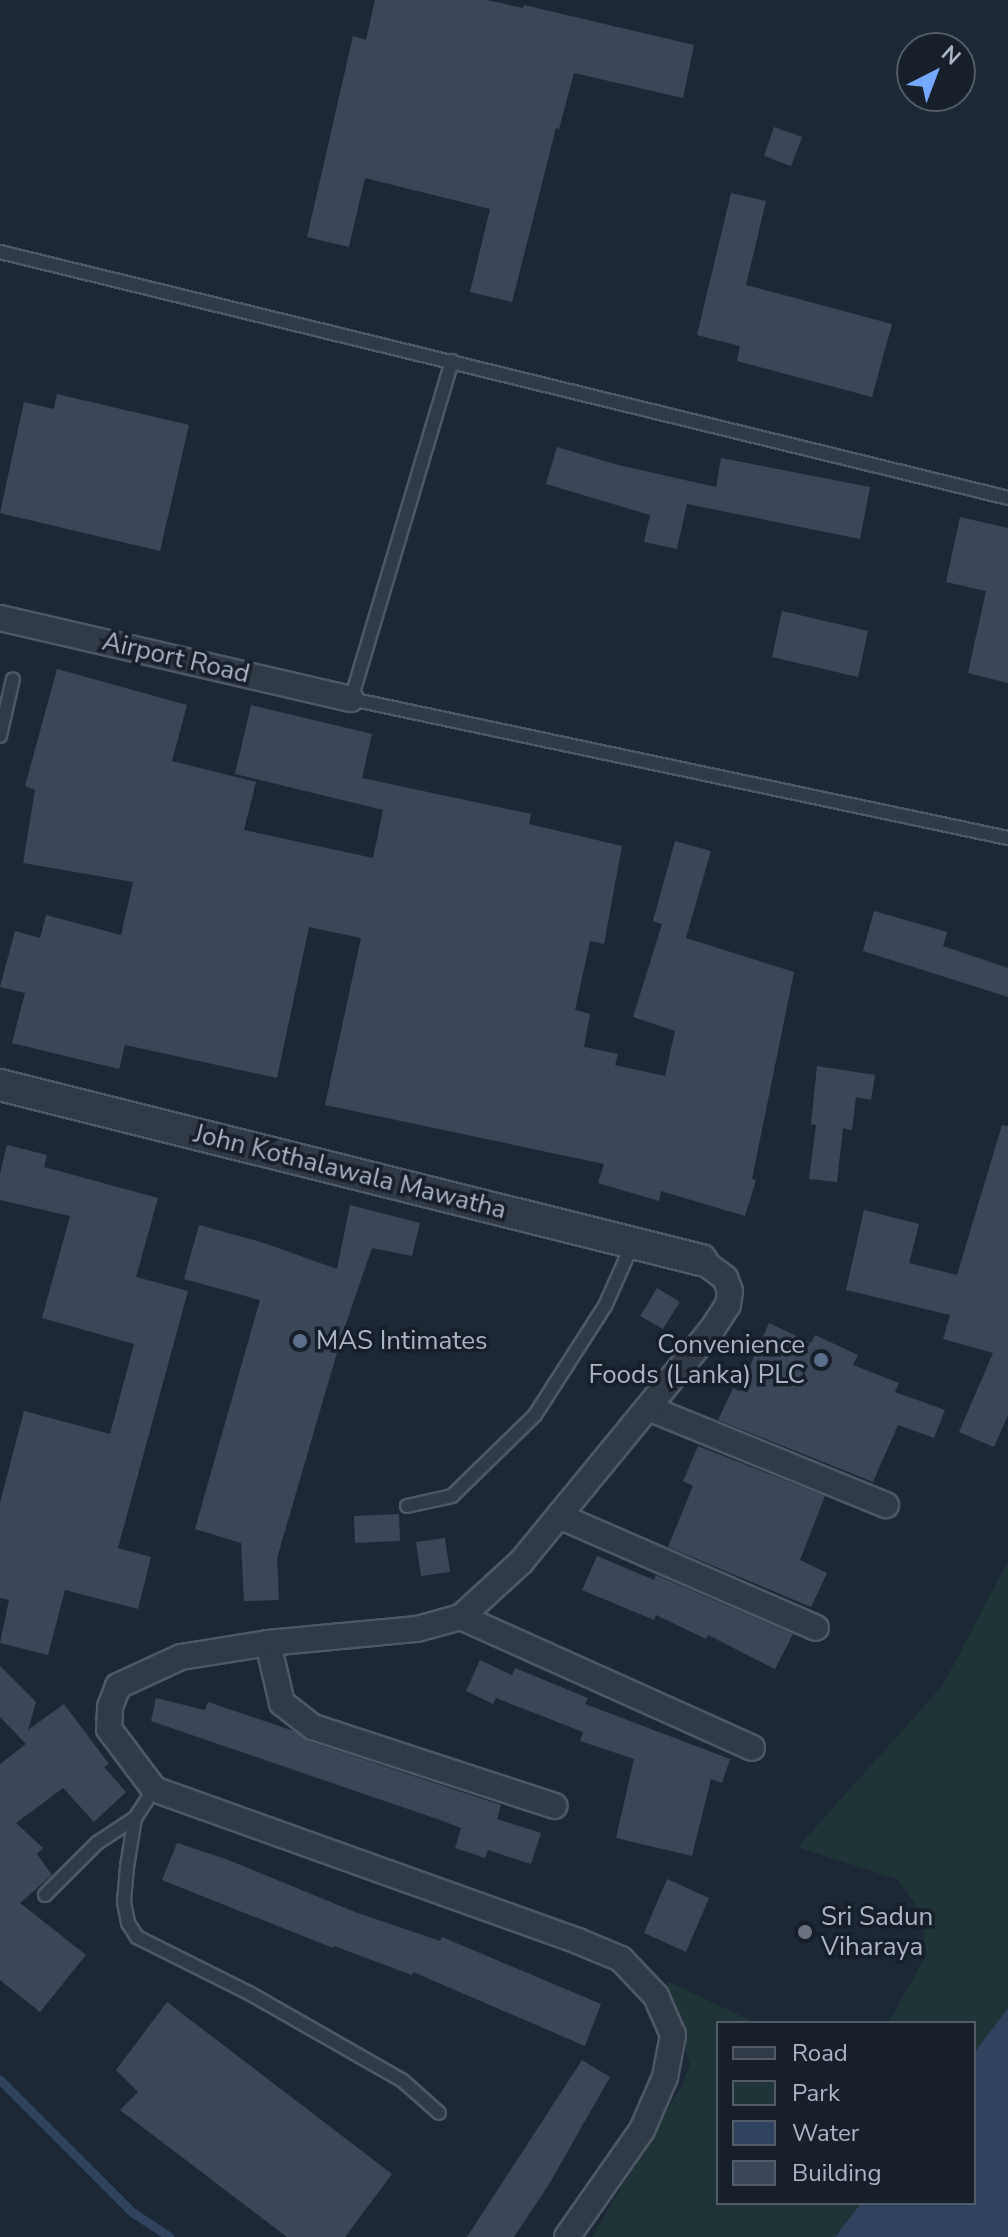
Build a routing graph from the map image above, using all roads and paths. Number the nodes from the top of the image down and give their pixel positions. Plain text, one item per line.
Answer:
1 (0, 252) edge
2 (452, 361) junction
3 (1008, 487) edge
4 (1002, 497) edge
5 (0, 618) edge
6 (13, 679) dead end
7 (351, 699) junction
8 (0, 736) edge
9 (1008, 838) edge
10 (0, 1085) edge
11 (633, 1243) junction
12 (701, 1260) joint
13 (648, 1408) junction
14 (886, 1505) dead end
15 (407, 1506) dead end
16 (559, 1516) junction
17 (461, 1617) junction
18 (816, 1628) dead end
19 (268, 1643) junction
20 (752, 1748) dead end
21 (154, 1789) junction
22 (554, 1806) dead end
23 (135, 1818) junction
24 (45, 1895) dead end
25 (439, 2113) dead end
26 (567, 2237) edge

1 - 2 lane
2 - 4 lane
2 - 7 lane
3 - 4 lane
5 - 7 street, Airport Road
6 - 8 lane
7 - 9 lane
10 - 11 street, John Kothalawala Mawatha
11 - 12 street, John Kothalawala Mawatha
11 - 15 lane
12 - 13 street
13 - 14 street
13 - 16 street
16 - 17 street
16 - 18 street
17 - 19 street
17 - 20 street
19 - 21 street
19 - 22 street
21 - 23 lane
21 - 26 street
23 - 24 lane
23 - 25 lane

